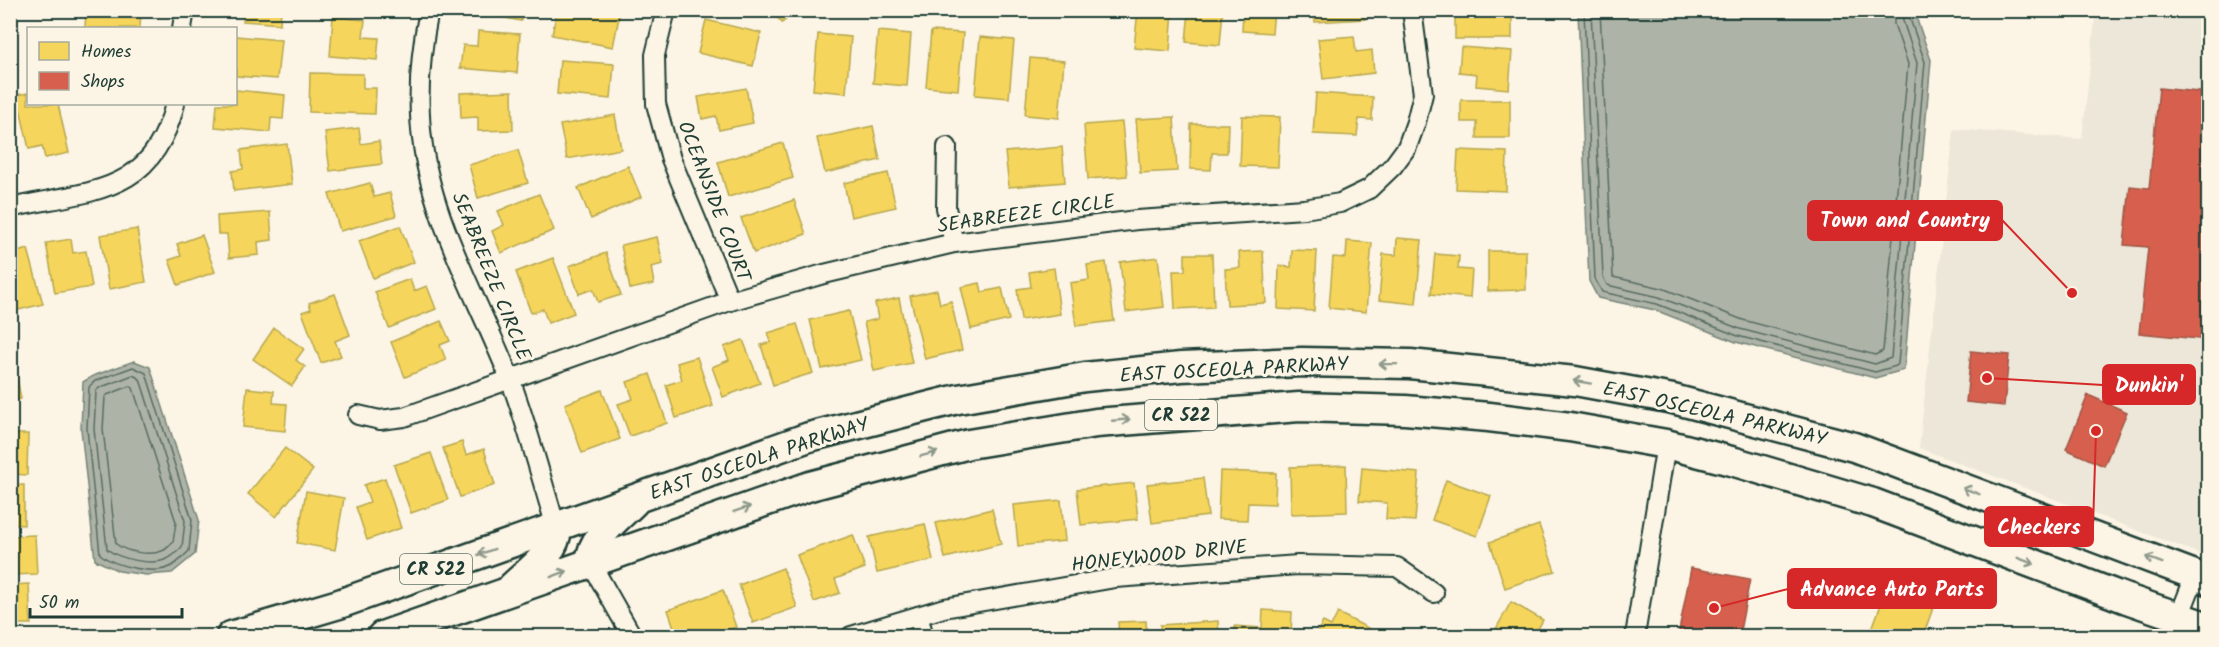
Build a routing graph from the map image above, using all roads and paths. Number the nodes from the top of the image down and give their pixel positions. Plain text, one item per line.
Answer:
1 (185, 10) edge
2 (429, 10) edge
3 (666, 10) edge
4 (1412, 10) edge
5 (182, 27) edge
6 (175, 105) edge
7 (947, 147) dead end
8 (10, 208) edge
9 (954, 243) junction
10 (730, 301) junction
11 (510, 381) junction
12 (358, 415) dead end
13 (1666, 444) junction
14 (640, 496) junction
15 (556, 527) junction
16 (590, 562) junction
17 (2202, 578) edge
18 (1434, 593) dead end
19 (504, 595) junction
20 (918, 616) junction
21 (2179, 617) junction
22 (2208, 627) edge
23 (231, 636) edge
24 (382, 636) edge
25 (632, 636) edge
26 (851, 636) edge
27 (924, 636) edge
28 (1635, 636) edge

1 - 5 street
2 - 11 street, SEABREEZE CIRCLE
3 - 10 street, OCEANSIDE COURT
4 - 9 street, SEABREEZE CIRCLE
6 - 8 street
7 - 9 street
9 - 10 street, SEABREEZE CIRCLE
10 - 11 street, SEABREEZE CIRCLE
11 - 12 street
11 - 15 street, SEABREEZE CIRCLE
16 -> 13 main road, CR 522
13 -> 21 main road, CR 522
13 - 28 street
14 - 15 main road, EAST OSCEOLA PARKWAY / CR 522
14 - 16 main road
17 -> 14 main road, EAST OSCEOLA PARKWAY / CR 522
15 - 19 main road
15 -> 23 main road, EAST OSCEOLA PARKWAY / CR 522
19 -> 16 main road, CR 522
16 - 25 street
17 - 21 street
18 - 20 street, HONEYWOOD DRIVE
19 - 24 main road, CR 522
20 - 26 street, HONEYWOOD DRIVE
20 - 27 street
21 - 22 main road, CR 522

